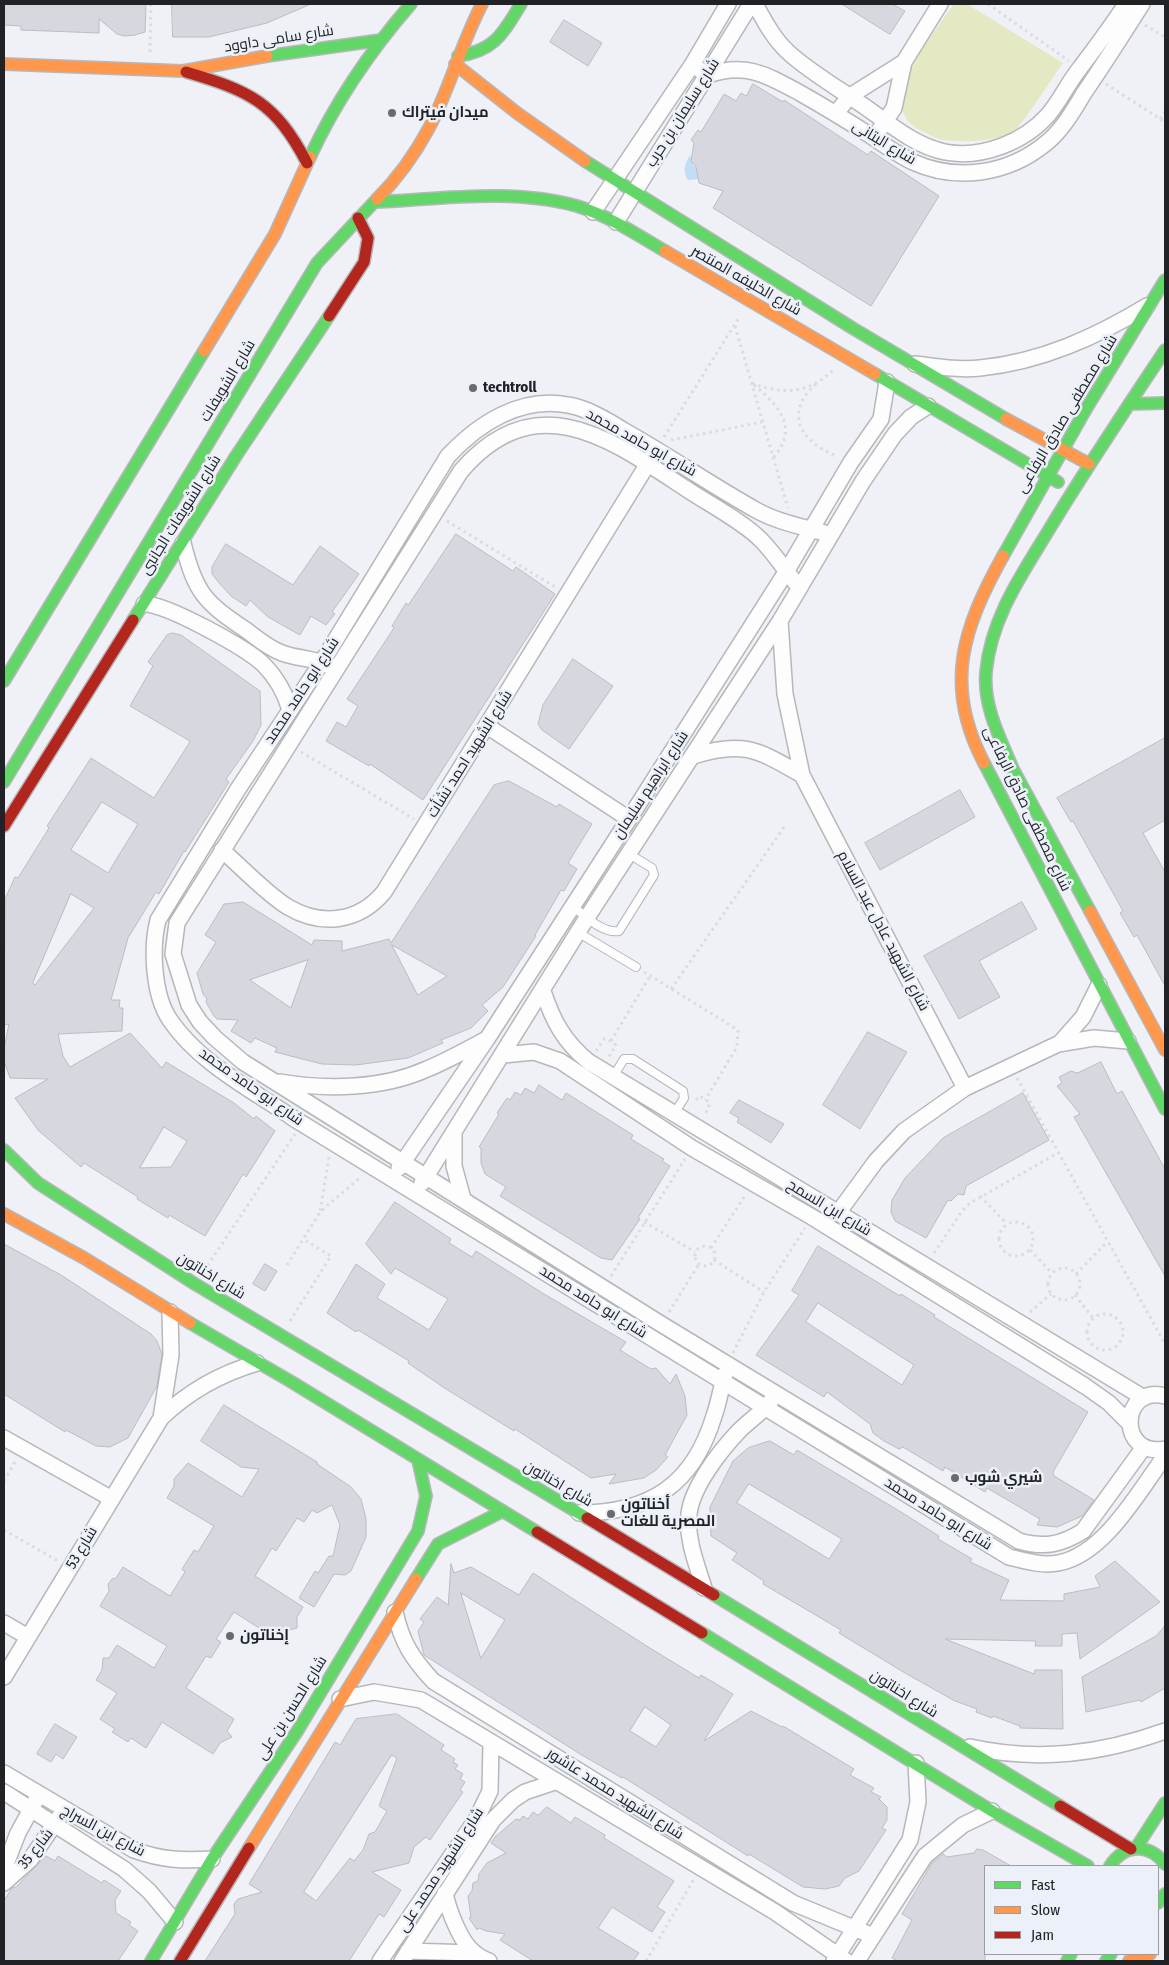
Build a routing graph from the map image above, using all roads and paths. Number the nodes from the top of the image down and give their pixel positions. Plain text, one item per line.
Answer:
1 (151, 4) edge
2 (396, 4) edge
3 (411, 4) edge
4 (482, 4) edge
5 (521, 4) edge
6 (728, 4) edge
7 (751, 4) edge
8 (755, 4) edge
9 (940, 4) edge
10 (988, 4) edge
11 (1126, 4) edge
12 (1142, 4) edge
13 (398, 18) junction
14 (381, 40) junction
15 (1102, 41) junction
16 (1114, 51) junction
17 (456, 60) junction
18 (904, 62) junction
19 (4, 64) edge
20 (692, 65) junction
21 (1079, 68) junction
22 (149, 70) junction
23 (183, 71) junction
24 (708, 75) junction
25 (1095, 77) junction
26 (850, 96) junction
27 (1165, 112) edge
28 (836, 113) junction
29 (1160, 119) junction
30 (886, 121) junction
31 (1165, 122) edge
32 (874, 138) junction
33 (307, 163) junction
34 (614, 181) junction
35 (634, 192) junction
36 (375, 202) junction
37 (593, 212) junction
38 (358, 218) junction
39 (616, 222) junction
40 (1165, 280) edge
41 (749, 300) junction
42 (1150, 304) junction
43 (735, 326) junction
44 (1165, 350) edge
45 (845, 357) junction
46 (908, 364) junction
47 (751, 382) junction
48 (887, 382) junction
49 (816, 384) junction
50 (1165, 403) edge
51 (1129, 404) junction
52 (928, 406) junction
53 (762, 422) junction
54 (658, 449) junction
55 (1062, 450) junction
56 (772, 459) junction
57 (851, 462) junction
58 (648, 464) junction
59 (1089, 464) junction
60 (1046, 475) junction
61 (1072, 491) junction
62 (734, 497) junction
63 (434, 513) junction
64 (724, 514) junction
65 (793, 524) junction
66 (810, 528) junction
67 (831, 535) junction
68 (183, 543) junction
69 (786, 572) junction
70 (799, 587) junction
71 (568, 595) junction
72 (144, 604) junction
73 (780, 621) junction
74 (322, 662) junction
75 (338, 670) junction
76 (4, 681) edge
77 (290, 710) junction
78 (487, 726) junction
79 (290, 745) junction
80 (693, 756) junction
81 (802, 775) junction
82 (4, 782) edge
83 (629, 819) junction
84 (4, 826) edge
85 (425, 826) junction
86 (785, 826) dead end
87 (222, 850) junction
88 (629, 854) junction
89 (572, 906) junction
90 (588, 916) junction
91 (578, 933) junction
92 (173, 954) junction
93 (153, 957) junction
94 (636, 967) joint
95 (650, 976) junction
96 (1099, 984) junction
97 (671, 989) junction
98 (543, 991) junction
99 (487, 1039) junction
100 (611, 1041) junction
101 (1128, 1041) junction
102 (1058, 1044) junction
103 (1165, 1050) edge
104 (504, 1055) junction
105 (1011, 1067) junction
106 (601, 1069) junction
107 (272, 1080) junction
108 (965, 1088) junction
109 (705, 1100) dead end
110 (1165, 1109) edge
111 (674, 1114) junction
112 (302, 1124) junction
113 (454, 1132) junction
114 (332, 1142) junction
115 (692, 1148) junction
116 (4, 1150) edge
117 (1058, 1153) junction
118 (404, 1161) junction
119 (373, 1167) junction
120 (426, 1176) junction
121 (392, 1179) junction
122 (753, 1183) junction
123 (415, 1192) junction
124 (980, 1196) junction
125 (463, 1199) junction
126 (320, 1212) junction
127 (838, 1213) junction
128 (4, 1214) edge
129 (812, 1217) junction
130 (644, 1222) junction
131 (1007, 1224) junction
132 (303, 1239) junction
133 (1107, 1242) junction
134 (711, 1248) junction
135 (1030, 1250) junction
136 (695, 1252) junction
137 (714, 1260) junction
138 (699, 1264) junction
139 (287, 1265) dead end
140 (925, 1266) junction
141 (1052, 1272) junction
142 (1076, 1274) junction
143 (196, 1284) junction
144 (604, 1288) junction
145 (764, 1292) junction
146 (1051, 1294) junction
147 (1075, 1296) junction
148 (170, 1312) junction
149 (1093, 1318) junction
150 (1018, 1322) junction
151 (661, 1324) junction
152 (281, 1336) junction
153 (1165, 1344) edge
154 (256, 1363) junction
155 (728, 1363) junction
156 (723, 1382) junction
157 (777, 1393) junction
158 (1165, 1396) edge
159 (1144, 1398) junction
160 (766, 1408) junction
161 (161, 1418) junction
162 (1129, 1422) junction
163 (4, 1438) edge
164 (1144, 1447) junction
165 (23, 1448) junction
166 (1165, 1449) edge
167 (1165, 1456) edge
168 (418, 1460) junction
169 (4, 1481) edge
170 (112, 1499) junction
171 (503, 1511) junction
172 (578, 1513) junction
173 (4, 1530) edge
174 (418, 1531) junction
175 (438, 1544) junction
176 (70, 1568) junction
177 (704, 1588) junction
178 (395, 1612) junction
179 (4, 1623) edge
180 (28, 1638) junction
181 (4, 1677) edge
182 (433, 1681) junction
183 (340, 1699) junction
184 (421, 1700) junction
185 (298, 1730) junction
186 (1165, 1731) edge
187 (315, 1740) junction
188 (952, 1741) junction
189 (491, 1744) junction
190 (916, 1763) junction
191 (4, 1773) edge
192 (555, 1782) junction
193 (4, 1792) edge
194 (39, 1794) junction
195 (1165, 1803) edge
196 (31, 1809) junction
197 (64, 1810) junction
198 (992, 1811) junction
199 (55, 1824) junction
200 (1046, 1842) junction
201 (1134, 1848) junction
202 (1052, 1858) dead end
203 (212, 1859) junction
204 (1165, 1864) edge
205 (1086, 1865) edge
206 (1111, 1865) edge
207 (701, 1868) junction
208 (4, 1869) edge
209 (4, 1884) edge
210 (445, 1893) junction
211 (175, 1922) junction
212 (854, 1928) junction
213 (873, 1936) junction
214 (473, 1953) junction
215 (1147, 1955) edge
216 (405, 1956) edge
217 (839, 1960) edge
218 (151, 1961) edge
219 (180, 1961) edge
220 (380, 1961) edge
221 (489, 1961) edge
222 (646, 1961) edge
223 (857, 1961) edge
224 (1129, 1961) edge

1 - 22 path
2 - 13 street
3 - 13 street
4 - 17 street, شارع الشويفات
5 - 17 street
6 - 20 street, شارع سليمان بن حرب
7 - 24 street, شارع سليمان بن حرب
8 - 26 street, شارع البتانى
9 - 18 street
10 - 21 path
11 - 15 street, شارع البتانى
12 - 16 street, شارع البتانى
13 - 14 street
14 - 23 street, شارع سامى داوود
14 - 33 street
15 - 16 street
15 - 21 street, شارع البتانى
16 - 25 street, شارع البتانى
17 - 34 street, شارع الخليفه المنتصر
17 - 36 street, شارع الشويفات
18 - 26 street
18 - 30 street
19 - 22 street, شارع سامى داوود
20 - 24 street
20 - 34 street, شارع سليمان بن حرب
21 - 30 street, شارع البتانى
22 - 23 street, شارع سامى داوود
23 - 33 street, شارع سامى داوود
24 - 28 street, شارع البتانى
24 - 35 street, شارع سليمان بن حرب
25 - 29 path
25 - 32 street, شارع البتانى
26 - 28 street
26 - 30 street, شارع البتانى
27 - 29 path
28 - 32 street, شارع البتانى
29 - 31 path
30 - 32 street
33 - 76 street
34 - 35 street, شارع الخليفه المنتصر
34 - 37 street, شارع سليمان بن حرب
35 - 39 street, شارع سليمان بن حرب
35 - 46 street, شارع الخليفه المنتصر
36 - 37 street, شارع الخليفه المنتصر
36 - 38 street, شارع الشويفات
37 - 39 street, شارع الخليفه المنتصر
38 - 68 street, شارع الشويفات الجانبى
38 - 82 street, شارع الشويفات
39 - 41 street, شارع الخليفه المنتصر
40 - 42 street, شارع مصطفى صادق الرفاعى
41 - 43 path
41 - 45 street, شارع الخليفه المنتصر
42 - 46 street
42 - 55 street, شارع مصطفى صادق الرفاعى
43 - 47 path
43 - 53 path
44 - 51 street, شارع مصطفى صادق الرفاعى
45 - 48 street, شارع الخليفه المنتصر
45 - 49 path
46 - 55 street, شارع الخليفه المنتصر
47 - 49 path
47 - 53 path
47 - 56 path
48 - 52 street, شارع الخليفه المنتصر
48 - 57 street, شارع ابراهيم سليمان
49 - 57 path
50 - 51 street
51 - 59 street, شارع مصطفى صادق الرفاعى
52 - 60 street, شارع الخليفه المنتصر
52 - 67 street, شارع ابراهيم سليمان
53 - 56 path
54 - 58 street, شارع الشهيد احمد نشأت
54 - 62 street, شارع ابو حامد محمد
54 - 74 street, شارع ابو حامد محمد
55 - 59 street, شارع الخليفه المنتصر
55 - 60 street, شارع مصطفى صادق الرفاعى
56 - 65 path
57 - 66 street, شارع ابراهيم سليمان
58 - 63 street, شارع ابو حامد محمد
58 - 64 street, شارع ابو حامد محمد
58 - 71 street, شارع الشهيد احمد نشأت
59 - 61 street, شارع مصطفى صادق الرفاعى
60 - 61 street, شارع الخليفه المنتصر
60 - 96 street, شارع مصطفى صادق الرفاعى
61 - 103 street, شارع مصطفى صادق الرفاعى
62 - 64 street
62 - 65 street, شارع ابو حامد محمد
63 - 71 path
63 - 75 street, شارع ابو حامد محمد
64 - 69 street, شارع ابو حامد محمد
65 - 66 street, شارع ابو حامد محمد
66 - 67 street, شارع ابو حامد محمد
66 - 69 street, شارع ابراهيم سليمان
67 - 70 street, شارع ابراهيم سليمان
68 - 72 street, شارع الشويفات الجانبى
68 - 74 street
69 - 70 street, شارع ابو حامد محمد
69 - 83 street, شارع ابراهيم سليمان
70 - 73 street, شارع ابراهيم سليمان
71 - 78 street, شارع الشهيد احمد نشأت
72 - 77 street
72 - 84 street, شارع الشويفات الجانبى
73 - 80 street, شارع ابراهيم سليمان
73 - 81 street, شارع الشهيد عادل عبد السلام
74 - 75 street
74 - 77 street, شارع ابو حامد محمد
75 - 79 street, شارع ابو حامد محمد
77 - 93 street, شارع ابو حامد محمد
78 - 83 street
78 - 85 street, شارع الشهيد احمد نشأت
79 - 85 path
79 - 87 street, شارع ابو حامد محمد
80 - 81 street
80 - 88 street, شارع ابراهيم سليمان
81 - 108 street, شارع الشهيد عادل عبد السلام
83 - 89 street, شارع ابراهيم سليمان
85 - 87 street, شارع الشهيد احمد نشأت
86 - 97 path
87 - 92 street, شارع ابو حامد محمد
88 - 90 street, شارع ابراهيم سليمان
88 - 90 lane
89 - 90 lane
89 - 99 street, شارع ابراهيم سليمان
90 - 91 street, شارع ابراهيم سليمان
91 - 94 lane
91 - 98 street, شارع ابراهيم سليمان
92 - 93 street
92 - 107 street, شارع ابو حامد محمد
93 - 112 street, شارع ابو حامد محمد
94 - 95 path
95 - 97 path
95 - 100 path
96 - 101 street, شارع مصطفى صادق الرفاعى
96 - 102 street
97 - 109 path
98 - 104 street, شارع ابراهيم سليمان
98 - 106 street, شارع ابن السمح
99 - 107 street
99 - 118 street, شارع ابراهيم سليمان
100 - 106 path
100 - 106 path
101 - 102 street
101 - 110 street, شارع مصطفى صادق الرفاعى
102 - 105 street
104 - 113 street, شارع ابراهيم سليمان
104 - 115 street, شارع ابن السمح
105 - 108 street
105 - 117 path
106 - 111 street, شارع ابن السمح
106 - 111 lane
107 - 118 street, شارع ابو حامد محمد
108 - 127 street
111 - 127 street, شارع ابن السمح
112 - 114 street, شارع ابو حامد محمد
112 - 143 path
113 - 120 street, شارع ابراهيم سليمان
113 - 125 street
114 - 119 street, شارع ابو حامد محمد
114 - 126 path
115 - 122 street, شارع ابن السمح
115 - 130 path
116 - 143 street, شارع اخناتون
117 - 124 path
117 - 133 path
118 - 120 street, شارع ابو حامد محمد
118 - 121 street, شارع ابراهيم سليمان
119 - 121 street, شارع ابو حامد محمد
119 - 126 path
120 - 123 street, شارع ابراهيم سليمان
120 - 125 street, شارع ابو حامد محمد
121 - 123 street, شارع ابو حامد محمد
122 - 129 street, شارع ابن السمح
122 - 134 path
123 - 156 street, شارع ابو حامد محمد
124 - 131 path
124 - 140 path
125 - 144 street, شارع ابو حامد محمد
126 - 132 path
127 - 140 street, شارع ابن السمح
128 - 148 street
129 - 145 path
129 - 162 street, شارع ابن السمح
130 - 136 path
130 - 144 path
131 - 135 path
131 - 135 path
132 - 139 path
132 - 152 path
133 - 142 path
133 - 153 path
134 - 136 path
134 - 137 path
135 - 141 path
136 - 138 path
137 - 138 path
137 - 145 path
138 - 151 path
140 - 150 street, شارع ابن السمح
141 - 142 path
141 - 146 path
142 - 147 path
143 - 152 street, شارع اخناتون
144 - 151 street, شارع ابو حامد محمد
145 - 155 path
146 - 147 path
146 - 150 path
147 - 149 path
148 - 154 street
148 - 161 street, شارع 53
149 - 149 path
150 - 159 street, شارع ابن السمح
151 - 155 street, شارع ابو حامد محمد
152 - 172 street, شارع اخناتون
154 - 161 street, شارع 53
154 - 168 street
155 - 156 street
155 - 157 street, شارع ابو حامد محمد
156 - 160 street, شارع ابو حامد محمد
156 - 172 street
157 - 160 street
157 - 164 street, شارع ابو حامد محمد
158 - 159 street
159 - 162 street
160 - 167 street, شارع ابو حامد محمد
160 - 177 street
161 - 170 street, شارع 53
162 - 164 street
163 - 165 street
164 - 166 street
165 - 169 path
165 - 170 street
168 - 171 street
168 - 174 street, شارع الحسن بن على
170 - 176 street, شارع 53
171 - 175 street
171 - 190 street
172 - 177 street, شارع اخناتون
173 - 176 path
174 - 175 street
174 - 185 street, شارع الحسن بن على
175 - 178 street
176 - 180 street, شارع 53
177 - 188 street, شارع اخناتون
178 - 182 street, شارع الشهيد محمد عاشور
178 - 183 street
179 - 180 street
180 - 181 street, شارع 53
182 - 184 street
182 - 212 street, شارع الشهيد محمد عاشور
183 - 184 street, شارع الشهيد محمد عاشور
183 - 187 street
184 - 189 street, شارع الشهيد محمد عاشور
185 - 187 street
185 - 203 street, شارع الحسن بن على
186 - 188 street
187 - 219 street
188 - 201 street, شارع اخناتون
189 - 192 street, شارع الشهيد محمد عاشور
189 - 220 street, شارع الشهيد محمد على
190 - 198 street
190 - 212 street
191 - 194 street, شارع ابن السراج
192 - 207 street, شارع الشهيد محمد عاشور
192 - 210 street, شارع الشهيد محمد على
193 - 196 street, شارع ابن السراج
194 - 196 street, شارع 35
194 - 197 street, شارع ابن السراج
195 - 201 street
196 - 199 street, شارع ابن السراج
196 - 208 street, شارع 35
197 - 199 street, شارع 35
197 - 203 street, شارع ابن السراج
198 - 200 street
198 - 213 street
199 - 209 street, شارع 35
199 - 211 street, شارع ابن السراج
200 - 202 street
200 - 205 street
201 - 204 street, شارع اخناتون
201 - 206 street
203 - 211 street, شارع الحسن بن على
207 - 217 street, شارع الشهيد محمد عاشور
207 - 222 path
210 - 214 street
210 - 216 street, شارع الشهيد محمد على
211 - 218 street, شارع الحسن بن على
212 - 213 street, شارع الشهيد محمد عاشور
212 - 217 street
213 - 223 street
214 - 216 street
214 - 221 street
215 - 224 street

